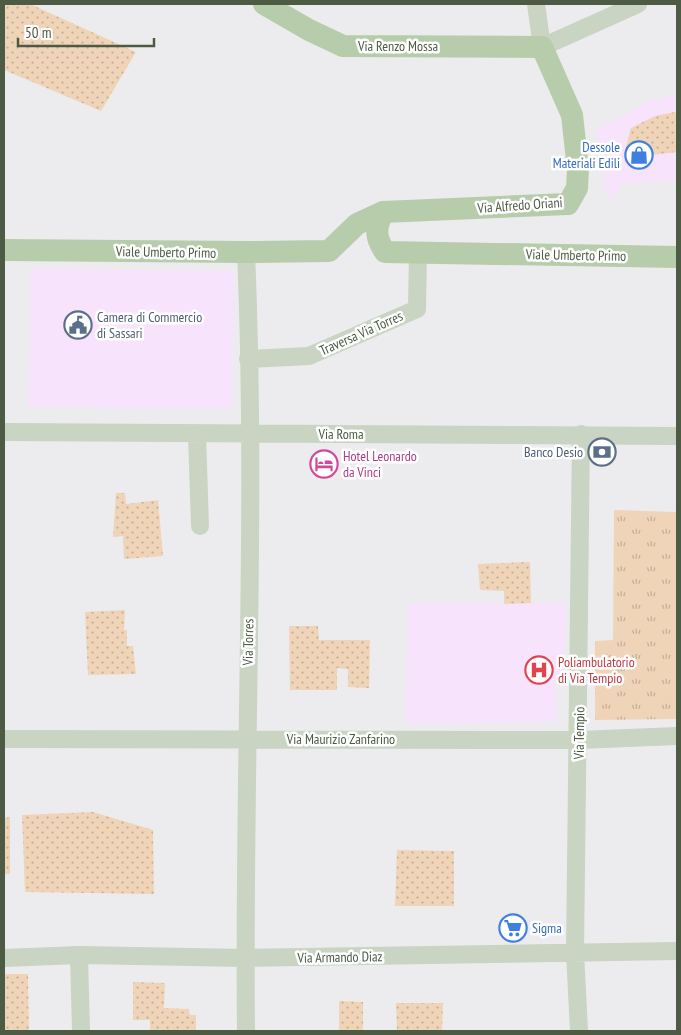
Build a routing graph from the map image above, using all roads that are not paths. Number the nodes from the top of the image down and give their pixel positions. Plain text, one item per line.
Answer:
1 (264, 4) edge
2 (536, 4) edge
3 (638, 4) edge
4 (542, 47) junction
5 (383, 212) junction
6 (4, 250) edge
7 (329, 251) joint
8 (418, 251) junction
9 (246, 252) junction
10 (677, 257) edge
11 (248, 359) junction
12 (4, 432) edge
13 (197, 434) junction
14 (252, 434) junction
15 (581, 434) junction
16 (677, 436) edge
17 (200, 526) dead end
18 (677, 736) edge
19 (4, 739) edge
20 (247, 739) junction
21 (579, 740) junction
22 (677, 951) edge
23 (575, 953) junction
24 (79, 955) junction
25 (4, 958) edge
26 (245, 958) junction
27 (82, 1031) edge
28 (246, 1031) edge
29 (579, 1031) edge

1 - 4 main road, Via Renzo Mossa
2 - 4 street
3 - 4 street
4 - 5 main road, Via Alfredo Oriani
5 - 7 main road, Via Alfredo Oriani
5 - 8 main road, Viale Umberto Primo
6 - 9 main road, Viale Umberto Primo
7 - 9 main road, Viale Umberto Primo
8 - 10 main road, Viale Umberto Primo
8 - 11 street, Traversa Via Torres
9 - 11 street, Via Torres
11 - 14 street, Via Torres
12 - 13 street, Via Roma
13 - 14 street, Via Roma
13 - 17 street
14 - 15 street, Via Roma
14 - 20 street, Via Torres
15 - 16 street, Via Roma
15 - 21 street, Via Tempio
18 - 21 street, Via Maurizio Zanfarino
19 - 20 street, Via Maurizio Zanfarino
20 - 21 street, Via Maurizio Zanfarino
20 - 26 street, Via Torres
21 - 23 street, Via Tempio
22 - 23 street, Via Armando Diaz
23 - 26 street, Via Armando Diaz
23 - 29 street, Via Tempio
24 - 25 street, Via Armando Diaz
24 - 26 street, Via Armando Diaz
24 - 27 street
26 - 28 street, Via Torres

